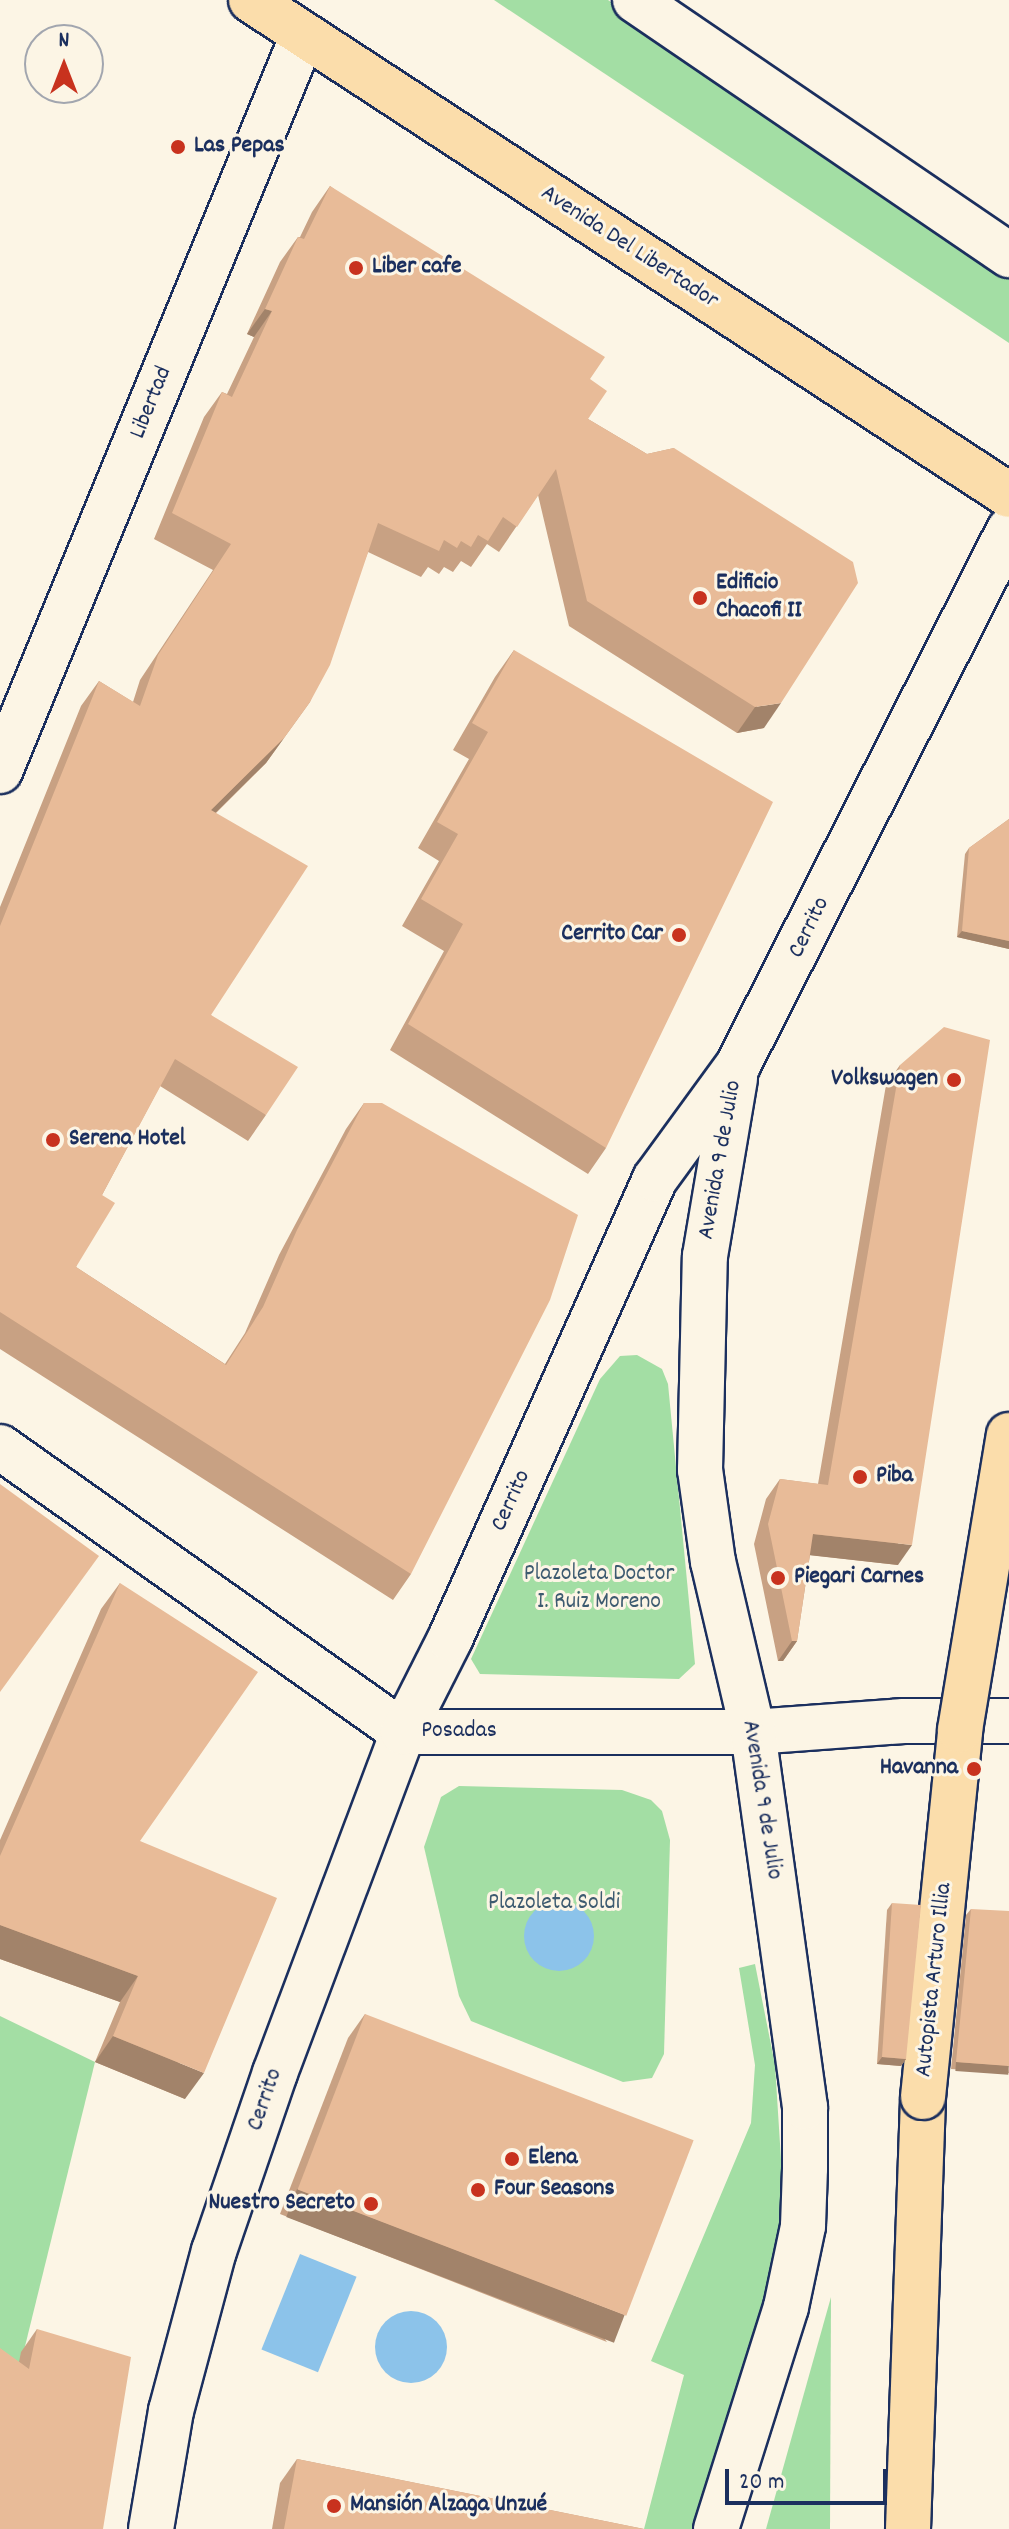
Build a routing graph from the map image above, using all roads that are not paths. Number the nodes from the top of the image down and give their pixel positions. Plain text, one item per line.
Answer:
1 (251, 0) edge
2 (635, 0) edge
3 (303, 35) junction
4 (1009, 255) edge
5 (1009, 495) edge
6 (1009, 530) edge
7 (0, 771) edge
8 (738, 1065) junction
9 (1009, 1435) edge
10 (0, 1447) edge
11 (1009, 1721) edge
12 (403, 1732) junction
13 (753, 1732) junction
14 (151, 2529) edge
15 (716, 2529) edge
16 (908, 2529) edge

1 - 3 main road, Avenida Del Libertador
2 - 4 street
3 - 5 main road, Avenida Del Libertador
3 - 7 street, Libertad
6 - 8 street, Cerrito
8 - 12 street, Cerrito
8 - 13 street, Avenida 9 de Julio
9 - 16 main road, Autopista Arturo Illia, bridge
10 - 12 street, Posadas
11 - 13 street, Posadas
12 - 13 street, Posadas
12 - 14 street, Cerrito
13 - 15 street, Avenida 9 de Julio

